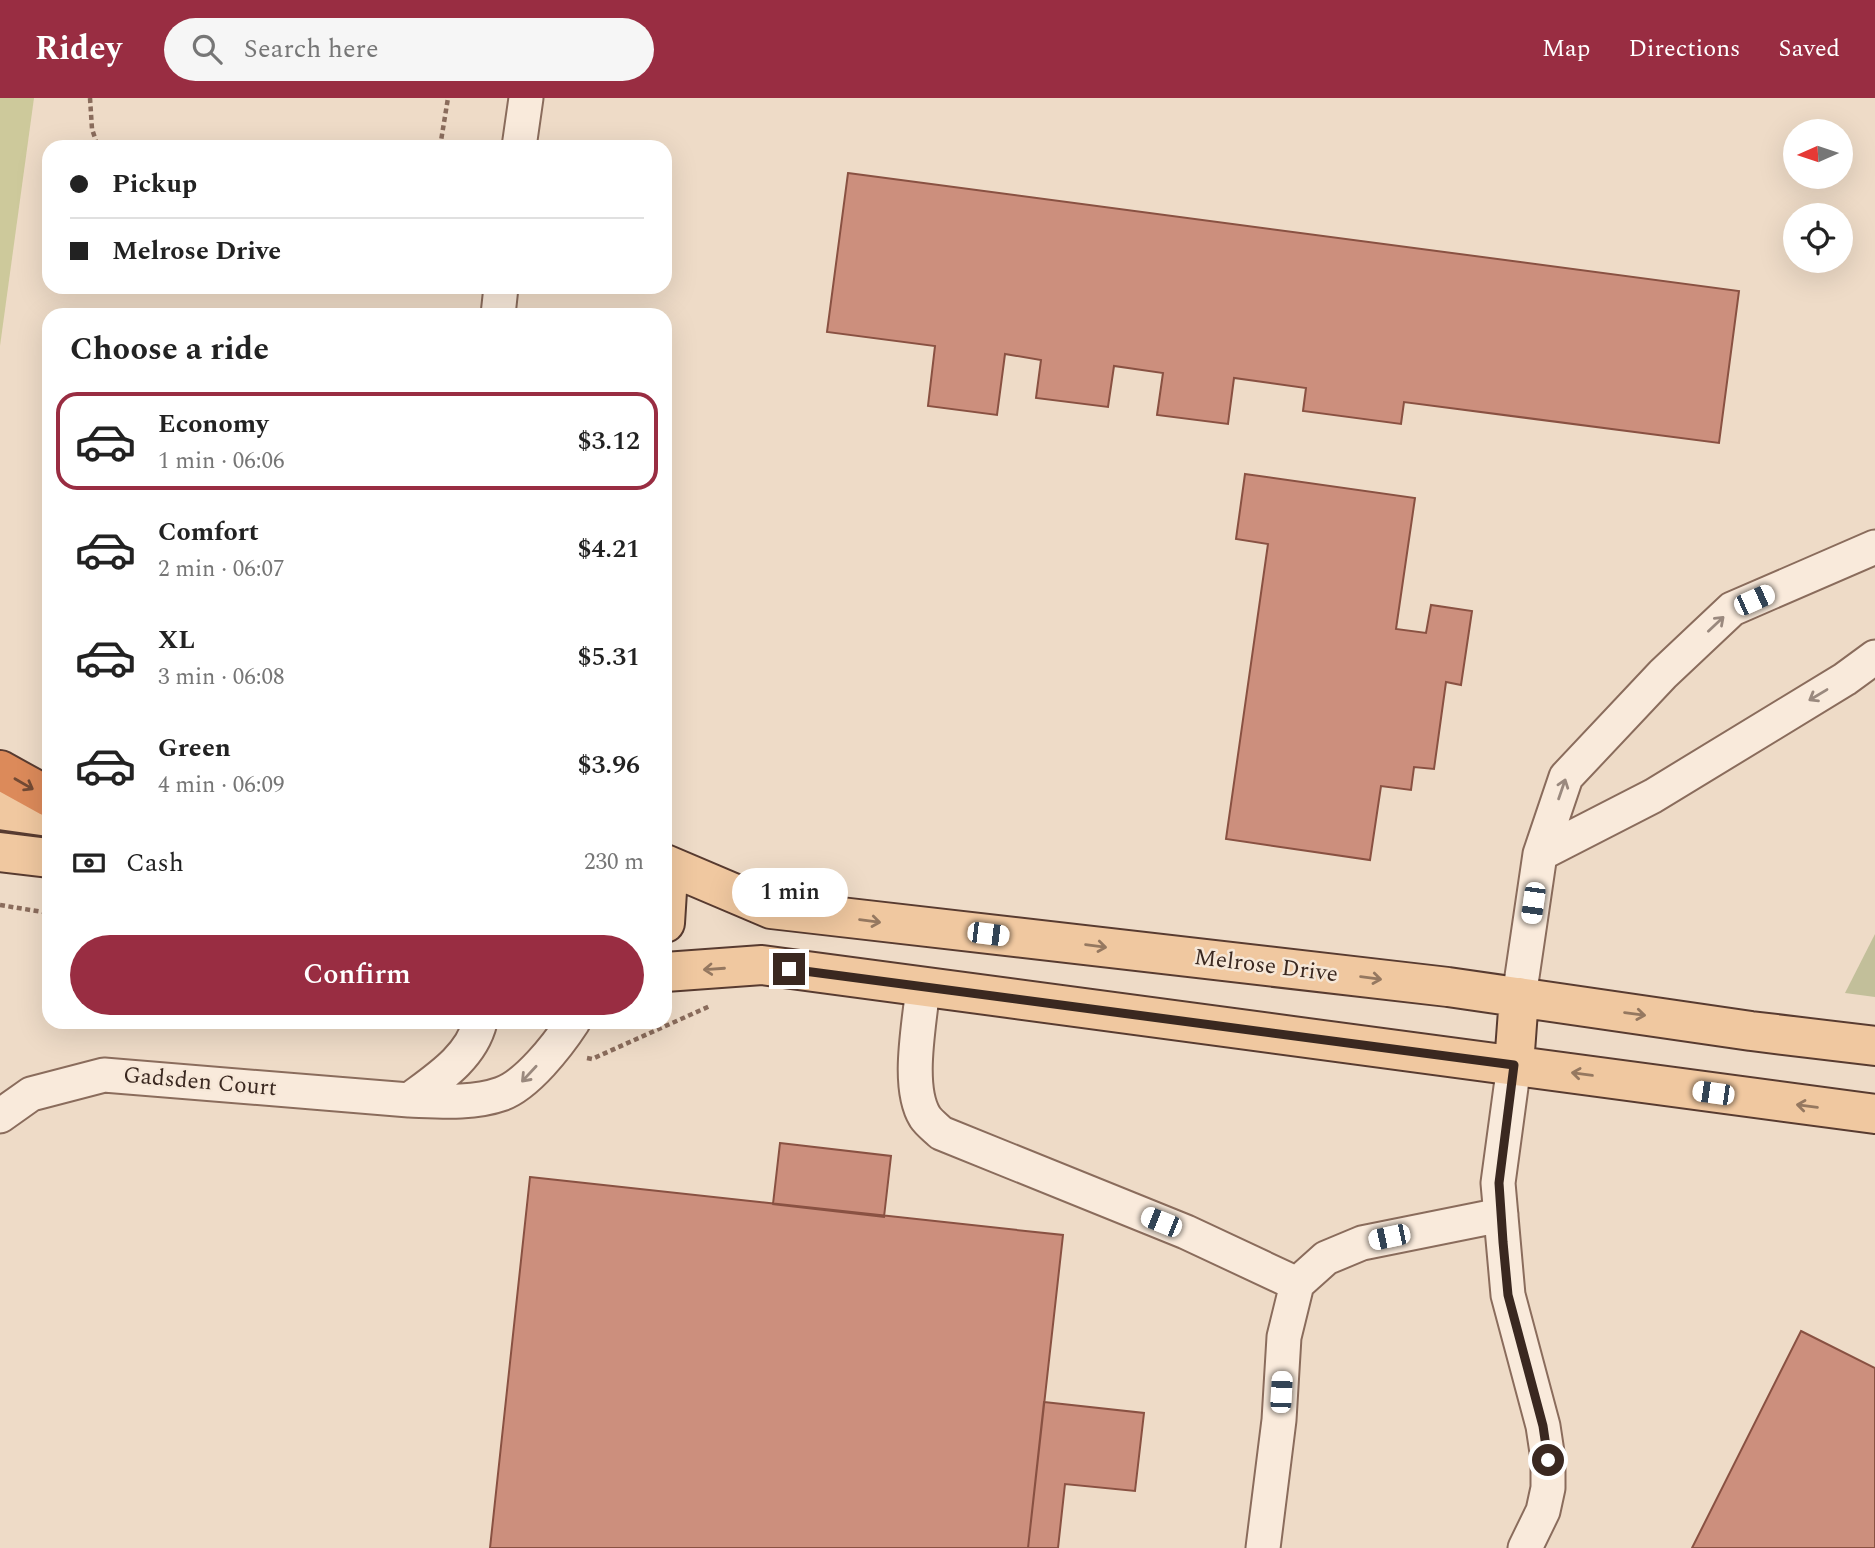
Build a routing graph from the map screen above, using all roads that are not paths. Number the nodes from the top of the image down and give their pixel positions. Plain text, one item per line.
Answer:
1 (526, 98) edge
2 (520, 140) edge
3 (1875, 547) edge
4 (1875, 657) edge
5 (0, 770) edge
6 (42, 793) edge
7 (0, 810) edge
8 (42, 816) edge
9 (0, 852) edge
10 (1540, 854) junction
11 (42, 857) edge
12 (672, 867) edge
13 (672, 971) edge
14 (923, 986) junction
15 (1519, 997) junction
16 (478, 1029) edge
17 (565, 1033) edge
18 (1875, 1046) edge
19 (1514, 1065) junction
20 (409, 1100) junction
21 (1875, 1114) edge
22 (0, 1116) edge
23 (1501, 1215) junction
24 (1297, 1284) junction
25 (1263, 1548) edge
26 (1525, 1548) edge

1 - 2 street
10 -> 3 street
4 -> 10 street
5 -> 6 highway
7 - 8 main road
9 - 11 main road
10 - 15 street
12 -> 15 main road, Melrose Drive
14 -> 13 main road
14 - 19 main road
14 - 24 street
15 -> 18 main road, Melrose Drive
15 - 19 main road
16 - 20 street
17 -> 20 street, Gadsden Court
21 -> 19 main road
19 - 23 street
20 - 22 street, Gadsden Court
23 - 24 street
23 - 26 street
24 - 25 street

